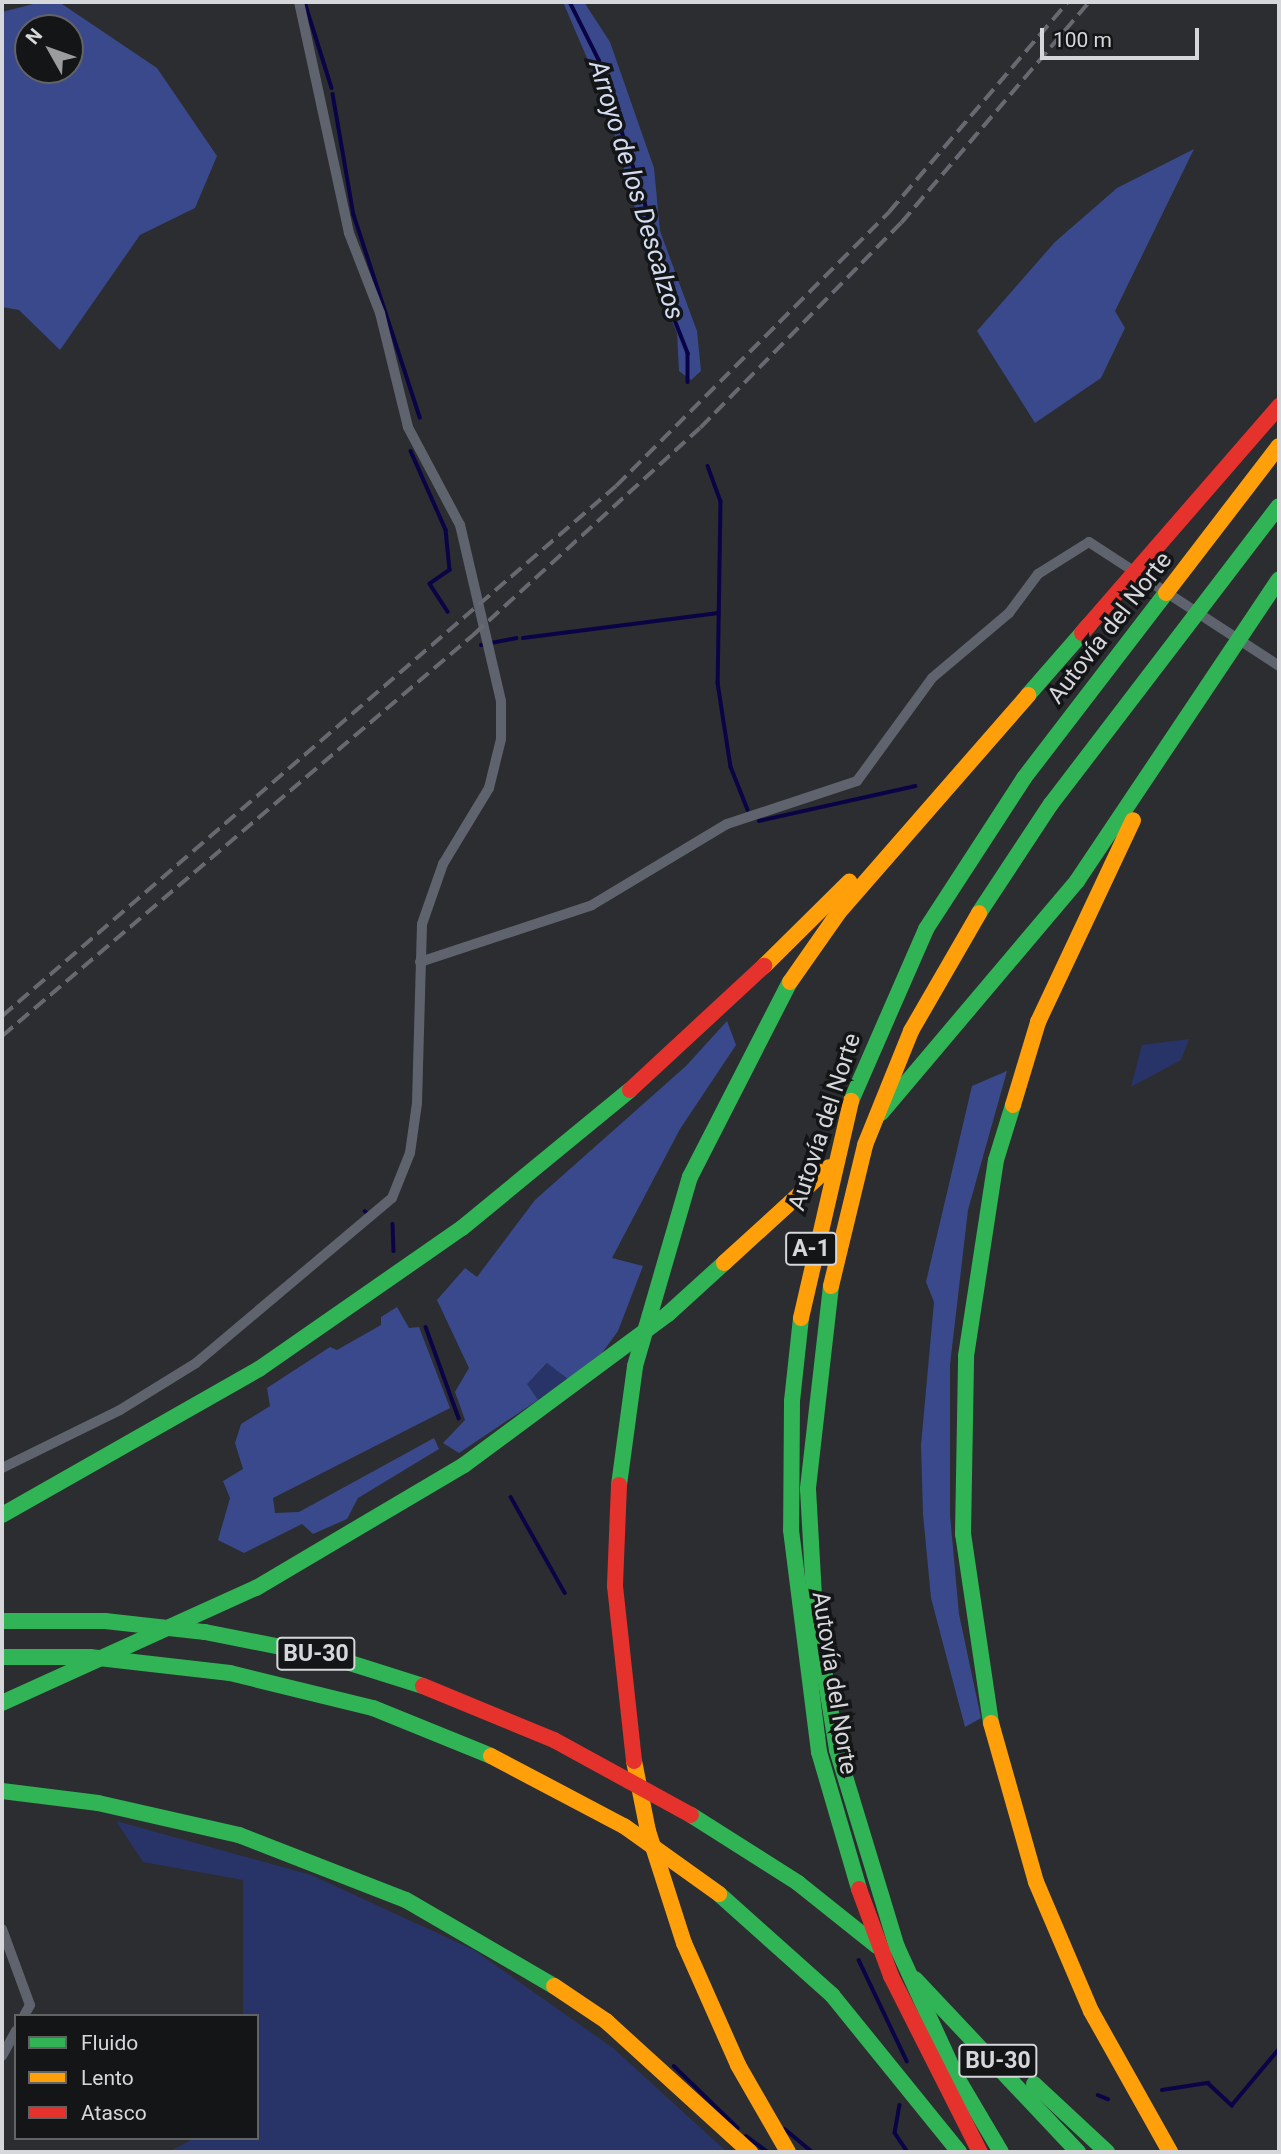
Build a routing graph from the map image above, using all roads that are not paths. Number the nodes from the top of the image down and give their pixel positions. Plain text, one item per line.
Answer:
1 (299, 2) edge
2 (1279, 407) edge
3 (1279, 446) edge
4 (1279, 506) edge
5 (1279, 579) edge
6 (1090, 625) junction
7 (1279, 666) edge
8 (1207, 692) junction
9 (420, 962) junction
10 (2, 1468) edge
11 (2, 1516) edge
12 (2, 1621) edge
13 (2, 1657) edge
14 (7, 1701) edge
15 (2, 1791) edge
16 (2, 1929) edge
17 (911, 1975) junction
18 (25, 2014) edge
19 (14, 2035) edge
20 (2, 2056) edge
21 (750, 2152) edge
22 (788, 2152) edge
23 (959, 2152) edge
24 (980, 2152) edge
25 (1001, 2152) edge
26 (1078, 2152) edge
27 (1107, 2152) edge
28 (1170, 2152) edge

1 - 9 street
2 - 6 highway
3 - 24 highway, Autovía del Norte / A-1
4 - 25 highway, Autovía del Norte / A-1
5 - 8 highway
6 - 11 highway
6 - 22 highway
7 - 9 street
8 - 14 highway
8 - 28 highway
9 - 10 street
12 - 17 highway, BU-30
13 - 23 highway, BU-30
15 - 21 highway
16 - 18 street
17 - 26 highway, BU-30
17 - 27 highway
19 - 20 street

